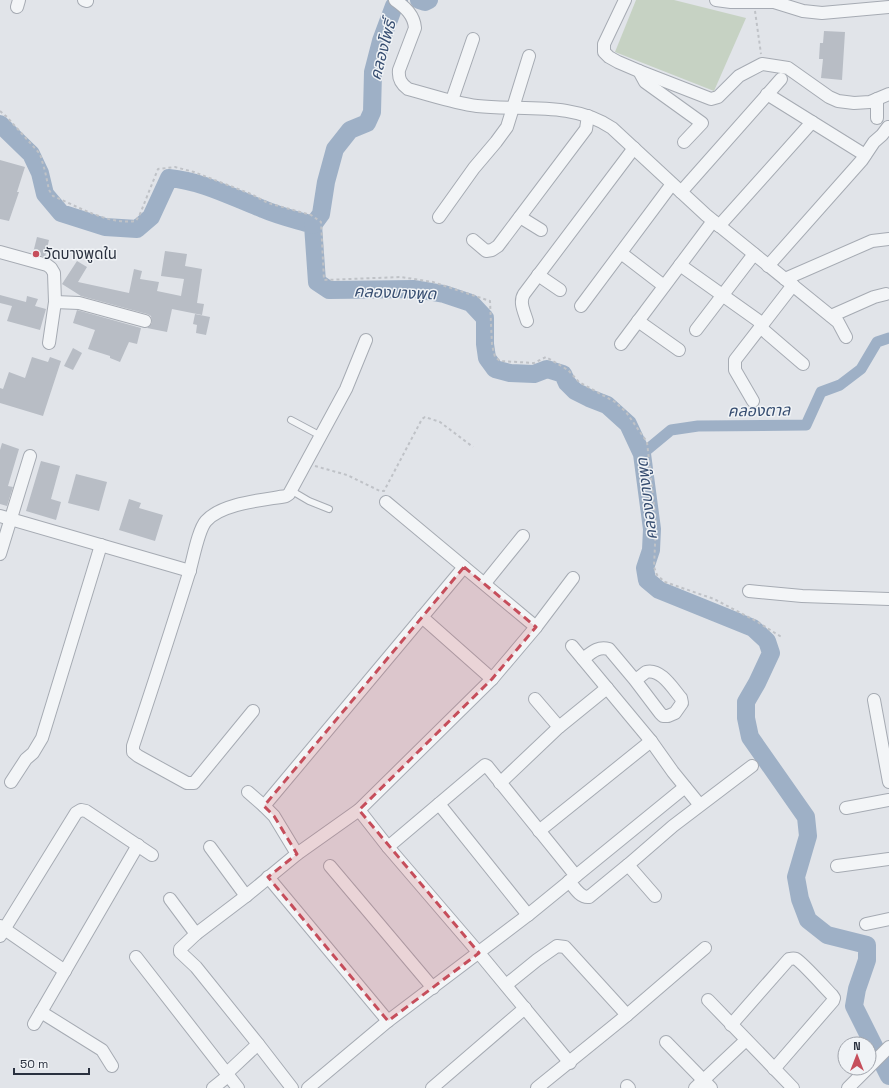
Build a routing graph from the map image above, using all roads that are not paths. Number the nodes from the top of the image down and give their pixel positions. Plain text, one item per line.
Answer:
1 (625, 0) edge
2 (716, 0) edge
3 (397, 1) edge
4 (889, 7) edge
5 (473, 38) dead end
6 (529, 56) dead end
7 (639, 71) junction
8 (781, 78) dead end
9 (767, 94) junction
10 (889, 94) edge
11 (877, 99) junction
12 (452, 100) junction
13 (512, 107) junction
14 (588, 116) junction
15 (812, 122) junction
16 (880, 132) edge
17 (684, 142) dead end
18 (634, 148) junction
19 (865, 155) junction
20 (677, 188) junction
21 (439, 216) dead end
22 (520, 216) junction
23 (716, 223) junction
24 (541, 230) dead end
25 (889, 239) edge
26 (473, 240) dead end
27 (0, 252) edge
28 (621, 253) junction
29 (754, 254) junction
30 (680, 265) junction
31 (768, 266) junction
32 (538, 275) junction
33 (789, 282) junction
34 (664, 286) junction
35 (560, 290) dead end
36 (886, 294) dead end
37 (723, 295) junction
38 (55, 302) junction
39 (581, 306) dead end
40 (831, 316) junction
41 (145, 321) dead end
42 (526, 321) dead end
43 (638, 321) junction
44 (761, 325) junction
45 (696, 330) dead end
46 (846, 337) dead end
47 (366, 340) dead end
48 (49, 343) dead end
49 (621, 344) dead end
50 (679, 350) dead end
51 (803, 364) dead end
52 (754, 400) dead end
53 (290, 420) dead end
54 (321, 436) junction
55 (30, 456) dead end
56 (292, 491) junction
57 (386, 502) dead end
58 (329, 509) dead end
59 (5, 518) edge
60 (523, 536) dead end
61 (101, 545) junction
62 (0, 554) edge
63 (464, 567) junction
64 (190, 571) junction
65 (573, 578) dead end
66 (485, 583) junction
67 (749, 591) dead end
68 (889, 600) edge
69 (422, 617) junction
70 (536, 627) junction
71 (572, 646) dead end
72 (584, 659) junction
73 (492, 679) junction
74 (635, 680) dead end
75 (607, 688) junction
76 (535, 699) dead end
77 (874, 700) dead end
78 (253, 711) dead end
79 (559, 727) junction
80 (651, 741) junction
81 (752, 766) dead end
82 (11, 782) dead end
83 (889, 782) edge
84 (500, 783) junction
85 (685, 787) junction
86 (248, 792) dead end
87 (889, 800) edge
88 (439, 804) junction
89 (700, 804) junction
90 (264, 806) junction
91 (846, 808) dead end
92 (359, 810) junction
93 (539, 831) junction
94 (138, 845) junction
95 (210, 847) dead end
96 (388, 847) junction
97 (297, 854) junction
98 (152, 855) dead end
99 (889, 859) edge
100 (628, 865) junction
101 (330, 866) dead end
102 (838, 866) dead end
103 (268, 877) junction
104 (572, 879) junction
105 (246, 896) junction
106 (655, 896) dead end
107 (170, 899) dead end
108 (528, 915) junction
109 (889, 919) edge
110 (866, 924) dead end
111 (1, 930) edge
112 (196, 934) junction
113 (705, 948) dead end
114 (479, 953) junction
115 (136, 957) dead end
116 (65, 971) junction
117 (506, 985) junction
118 (433, 988) junction
119 (708, 1000) dead end
120 (525, 1008) junction
121 (41, 1012) junction
122 (627, 1015) junction
123 (388, 1021) junction
124 (34, 1024) dead end
125 (731, 1025) junction
126 (746, 1040) junction
127 (666, 1042) dead end
128 (258, 1044) junction
129 (888, 1047) edge
130 (877, 1058) edge
131 (570, 1063) junction
132 (112, 1066) dead end
133 (774, 1069) junction
134 (227, 1075) junction
135 (859, 1076) edge
136 (703, 1085) edge
137 (213, 1088) edge
138 (238, 1088) edge
139 (292, 1088) edge
140 (308, 1088) edge
141 (432, 1088) edge
142 (537, 1088) edge
143 (793, 1088) edge
144 (848, 1088) edge

1 - 7 street
2 - 4 street
3 - 12 street
5 - 12 street
6 - 13 street
7 - 11 street
7 - 17 street
8 - 9 street
9 - 15 street
9 - 20 street
10 - 11 street
11 - 16 street
12 - 13 street
13 - 14 street
13 - 21 street
14 - 18 street
14 - 22 street
15 - 19 street
15 - 23 street
16 - 19 street
18 - 20 street
18 - 32 street
19 - 31 street
20 - 23 street
20 - 28 street
22 - 24 street
22 - 26 street
23 - 29 street
23 - 30 street
25 - 33 street
27 - 38 street
28 - 34 street
28 - 39 street
29 - 31 street
29 - 37 street
30 - 34 street
30 - 37 street
31 - 33 street
32 - 35 street
32 - 42 street
33 - 40 street
33 - 44 street
34 - 43 street
36 - 40 street
37 - 44 street
37 - 45 street
38 - 41 street
38 - 48 street
40 - 46 street
43 - 49 street
43 - 50 street
44 - 51 street
44 - 52 street
47 - 54 street
53 - 54 lane
54 - 56 street
55 - 59 street
56 - 58 lane
56 - 64 street
57 - 63 street
59 - 61 street
59 - 62 street
60 - 66 street
61 - 64 street
61 - 82 street
63 - 66 street
63 - 69 street
64 - 78 street
65 - 70 street
66 - 70 street
67 - 68 street
69 - 73 street
69 - 90 street
70 - 73 street
71 - 72 street
72 - 74 street
72 - 75 street
73 - 92 street
75 - 79 street
75 - 80 street
76 - 79 street
77 - 83 street
79 - 84 street
80 - 85 street
80 - 93 street
81 - 89 street
84 - 88 street
84 - 93 street
85 - 89 street
85 - 104 street
86 - 90 street
87 - 91 street
88 - 96 street
88 - 108 street
89 - 100 street
90 - 97 street
92 - 96 street
92 - 97 street
93 - 104 street
94 - 98 street
94 - 111 street
94 - 116 street
95 - 105 street
96 - 114 street
97 - 103 street
99 - 102 street
100 - 104 street
100 - 106 street
101 - 118 street
103 - 105 street
103 - 123 street
104 - 108 street
105 - 112 street
107 - 112 street
108 - 114 street
109 - 110 street
111 - 116 street
112 - 128 street
113 - 122 street
114 - 117 street
114 - 118 street
115 - 134 street
116 - 121 street
117 - 120 street
117 - 122 street
118 - 123 street
119 - 125 street
120 - 131 street
120 - 141 street
121 - 124 street
121 - 132 street
122 - 131 street
123 - 140 street
125 - 126 street
125 - 133 street
126 - 133 street
126 - 136 street
127 - 136 street
128 - 134 street
128 - 139 street
129 - 130 street
131 - 142 street
133 - 143 street
134 - 137 street
134 - 138 street
135 - 144 street

